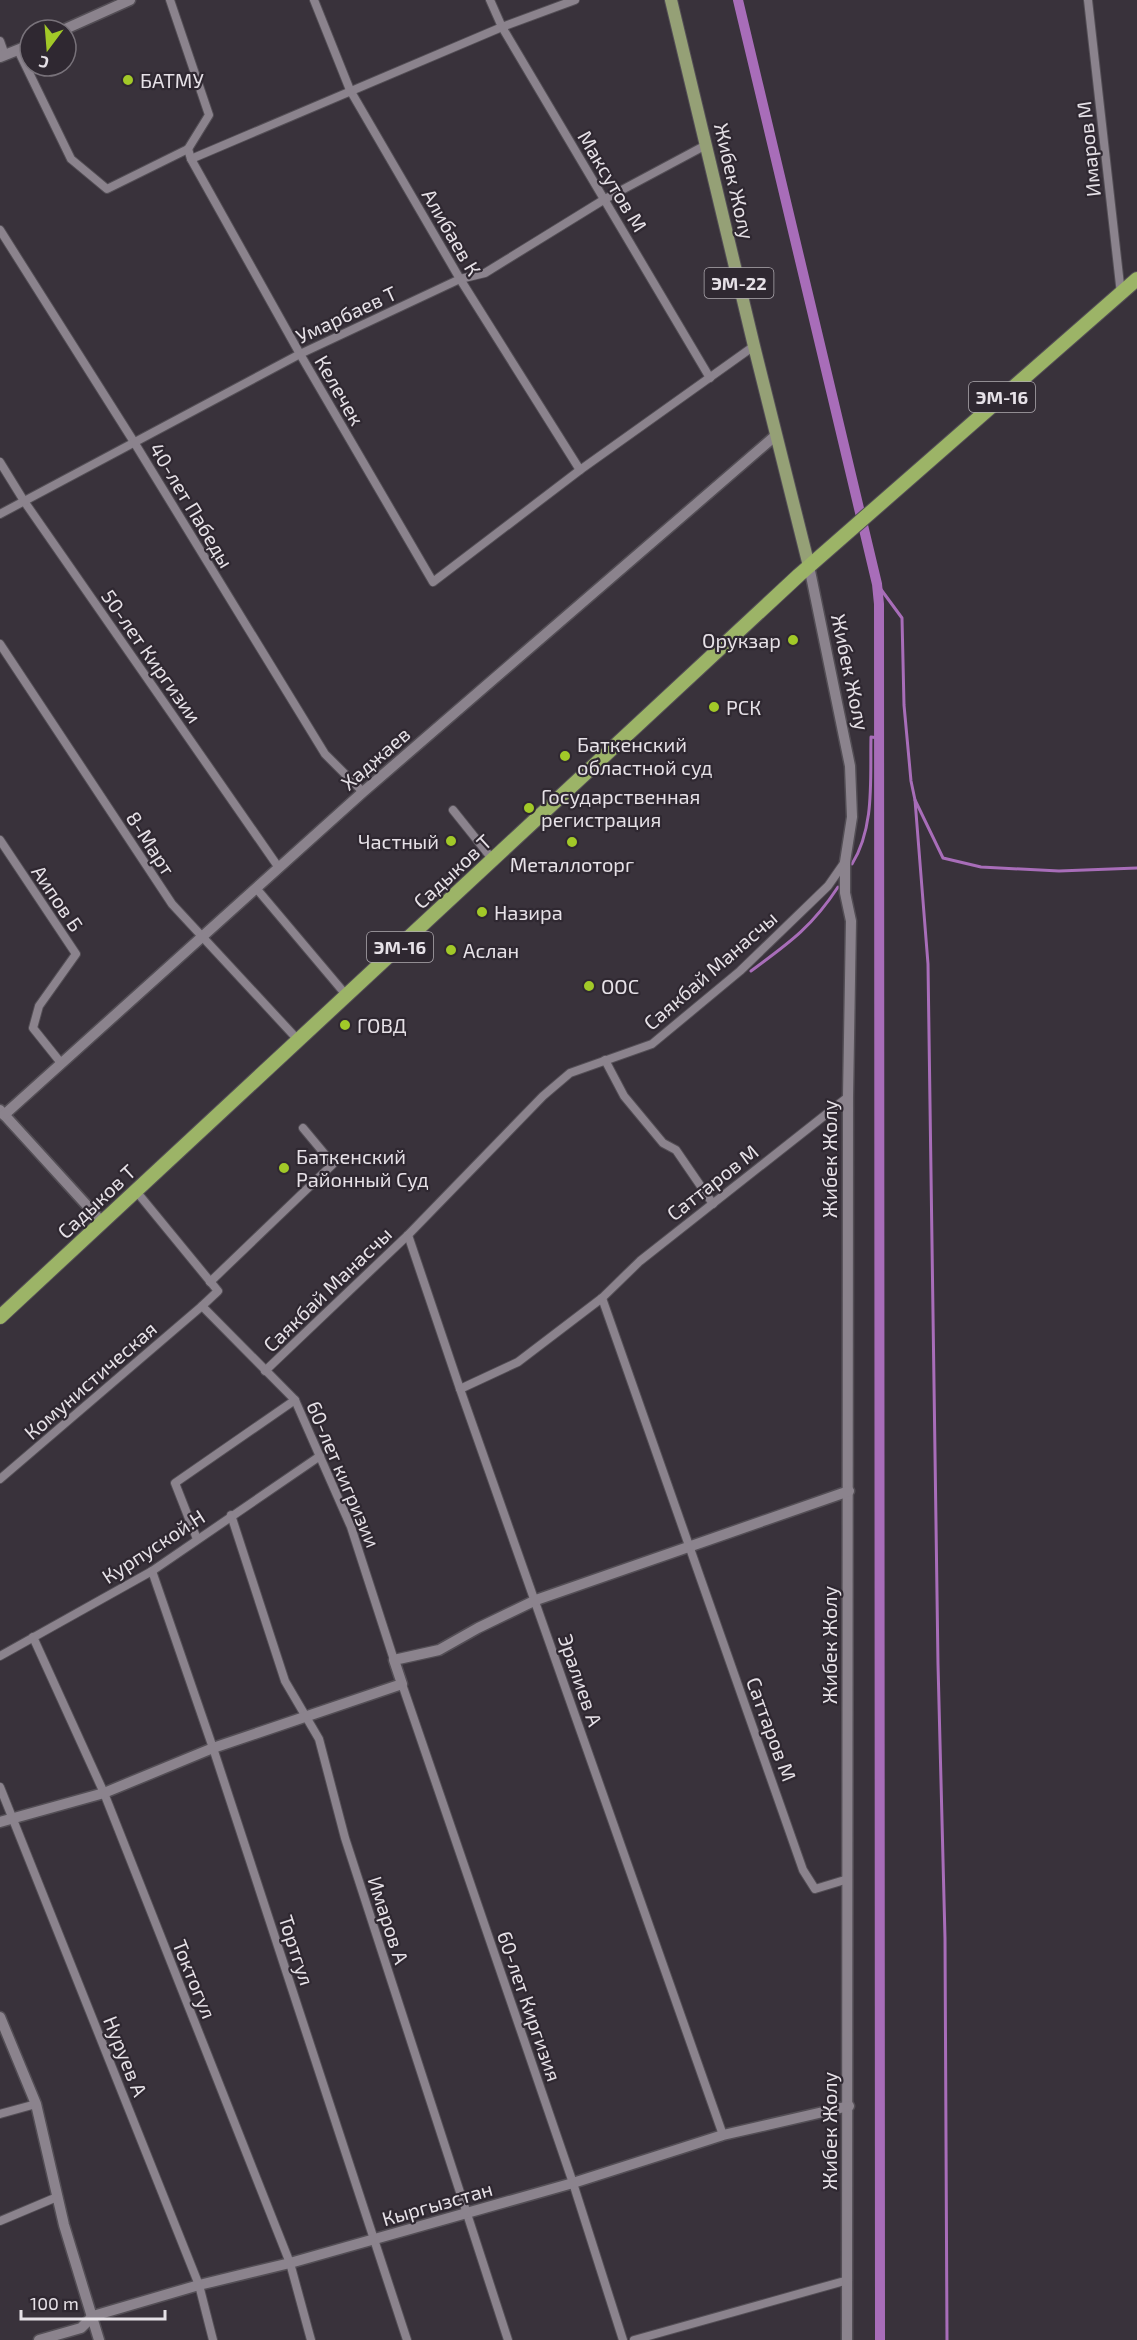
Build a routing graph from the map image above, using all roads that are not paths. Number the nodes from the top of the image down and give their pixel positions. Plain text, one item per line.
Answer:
1 (130, 0) edge
2 (170, 0) edge
3 (314, 0) edge
4 (490, 0) edge
5 (575, 0) edge
6 (671, 0) edge
7 (1088, 0) edge
8 (78, 23) edge
9 (502, 27) junction
10 (0, 41) edge
11 (18, 50) edge
12 (3, 56) edge
13 (32, 78) edge
14 (350, 90) junction
15 (706, 145) junction
16 (188, 149) junction
17 (191, 159) junction
18 (605, 199) junction
19 (0, 230) edge
20 (460, 279) junction
21 (1137, 279) edge
22 (1121, 294) junction
23 (754, 346) junction
24 (300, 354) junction
25 (710, 378) junction
26 (776, 436) junction
27 (134, 442) junction
28 (0, 462) edge
29 (580, 470) junction
30 (24, 501) junction
31 (0, 514) edge
32 (804, 571) junction
33 (0, 644) edge
34 (363, 792) junction
35 (453, 810) dead end
36 (0, 840) edge
37 (493, 860) junction
38 (845, 862) junction
39 (279, 868) junction
40 (256, 888) junction
41 (202, 937) junction
42 (347, 996) junction
43 (299, 1041) junction
44 (605, 1060) junction
45 (61, 1063) junction
46 (848, 1097) junction
47 (2, 1112) edge
48 (303, 1128) dead end
49 (136, 1191) junction
50 (713, 1204) junction
51 (102, 1222) junction
52 (408, 1235) junction
53 (210, 1282) junction
54 (602, 1298) junction
55 (202, 1306) junction
56 (0, 1317) edge
57 (265, 1371) junction
58 (460, 1389) junction
59 (295, 1400) junction
60 (320, 1456) junction
61 (0, 1479) edge
62 (849, 1491) junction
63 (231, 1515) junction
64 (197, 1539) junction
65 (688, 1546) junction
66 (152, 1571) junction
67 (536, 1600) junction
68 (33, 1637) junction
69 (0, 1656) edge
70 (394, 1660) junction
71 (402, 1684) junction
72 (304, 1717) junction
73 (213, 1748) junction
74 (0, 1787) edge
75 (104, 1793) junction
76 (13, 1818) junction
77 (0, 1822) edge
78 (848, 1879) junction
79 (0, 2017) edge
80 (36, 2104) junction
81 (849, 2106) junction
82 (0, 2114) edge
83 (723, 2135) junction
84 (573, 2183) junction
85 (57, 2198) junction
86 (468, 2213) junction
87 (0, 2221) edge
88 (375, 2239) junction
89 (290, 2262) junction
90 (848, 2280) junction
91 (199, 2285) junction
92 (93, 2316) junction
93 (39, 2340) edge
94 (99, 2340) edge
95 (213, 2340) edge
96 (311, 2340) edge
97 (407, 2340) edge
98 (508, 2340) edge
99 (623, 2340) edge
100 (634, 2340) edge
101 (847, 2340) edge

1 - 8 street
2 - 16 street
3 - 14 street, Алибаев К
4 - 9 street, Максутов М
5 - 9 street
6 - 15 main road, Жибек Жолу / ЭМ-22
7 - 22 street, Имаров М
9 - 14 street
9 - 18 street, Максутов М
10 - 12 street
11 - 12 street
13 - 16 street
14 - 17 street
14 - 20 street, Алибаев К
15 - 18 street, Умарбаев Т
15 - 23 main road, Жибек Жолу / ЭМ-22
16 - 17 street, Келечек
17 - 24 street, Келечек
18 - 20 street, Умарбаев Т
18 - 25 street, Максутов М
19 - 27 street, 40-лет Пабеды
20 - 24 street, Умарбаев Т
20 - 29 street, Алибаев К
21 - 22 highway, ЭМ-16
22 - 32 highway, ЭМ-16
23 - 25 street
23 - 26 main road, Жибек Жолу / ЭМ-22
24 - 27 street, Умарбаев Т
24 - 29 street, Келечек
25 - 29 street
26 - 32 main road, Жибек Жолу / ЭМ-22
26 - 34 street, Хаджаев
27 - 30 street, Умарбаев Т
27 - 34 street, 40-лет Пабеды
28 - 30 street, 50-лет Киргизии
30 - 31 street, Умарбаев Т
30 - 39 street, 50-лет Киргизии
32 - 37 highway, Садыков Т / ЭМ-16
32 - 38 street, Жибек Жолу
33 - 41 street, 8-Март
34 - 39 street, Хаджаев
35 - 37 street
36 - 45 street, Аипов Б
37 - 42 highway, Садыков Т / ЭМ-16
38 - 44 street, Саякбай Манасчы
38 - 46 street, Жибек Жолу
39 - 40 street, Хаджаев
40 - 41 street, Хаджаев
40 - 42 street
41 - 43 street, 8-Март
41 - 45 street, Хаджаев
42 - 43 highway, Садыков Т / ЭМ-16
43 - 49 highway, Садыков Т / ЭМ-16
44 - 50 street
44 - 52 street, Саякбай Манасчы
45 - 47 street, Хаджаев
46 - 50 street, Саттаров М
46 - 62 street, Жибек Жолу
47 - 51 street
48 - 53 street
49 - 51 highway, Садыков Т / ЭМ-16
49 - 53 street
50 - 54 street, Саттаров М
51 - 56 highway, Садыков Т / ЭМ-16
52 - 57 street, Саякбай Манасчы
52 - 58 street, Эралиев А
53 - 55 street
54 - 58 street, Саттаров М
54 - 65 street, Саттаров М
55 - 57 street, 60-лет кигризии
55 - 61 street, Комунистическая
57 - 59 street, 60-лет кигризии
58 - 67 street, Эралиев А
59 - 60 street, 60-лет кигризии
59 - 64 street
60 - 63 street, Курпуской.Н
60 - 70 street, 60-лет кигризии
62 - 65 street
62 - 78 street, Жибек Жолу
63 - 64 street, Курпуской.Н
63 - 72 street, Имаров А
64 - 66 street, Курпуской.Н
65 - 67 street
65 - 78 street, Саттаров М
66 - 68 street, Курпуской.Н
66 - 73 street, Тортгул
67 - 70 street
67 - 83 street, Эралиев А
68 - 69 street, Курпуской.Н
68 - 75 street, Токтогул
70 - 71 street
71 - 72 street
71 - 84 street, 60-лет Киргизия
72 - 73 street
72 - 86 street, Имаров А
73 - 75 street
73 - 88 street, Тортгул
74 - 76 street, Нуруев А
75 - 76 street
75 - 89 street, Токтогул
76 - 77 street
76 - 91 street, Нуруев А
78 - 81 street, Жибек Жолу
79 - 80 street
80 - 82 street
80 - 85 street
81 - 83 street, Кыргызстан
81 - 90 street, Жибек Жолу
83 - 84 street, Кыргызстан
84 - 86 street, Кыргызстан
84 - 99 street, 60-лет Киргизия
85 - 87 street
85 - 92 street
86 - 88 street, Кыргызстан
86 - 98 street, Имаров А
88 - 89 street, Кыргызстан
88 - 97 street, Тортгул
89 - 91 street, Кыргызстан
89 - 96 street, Токтогул
90 - 100 street
90 - 101 street, Жибек Жолу
91 - 92 street, Кыргызстан
91 - 95 street, Нуруев А
92 - 93 street, Кыргызстан
92 - 94 street

